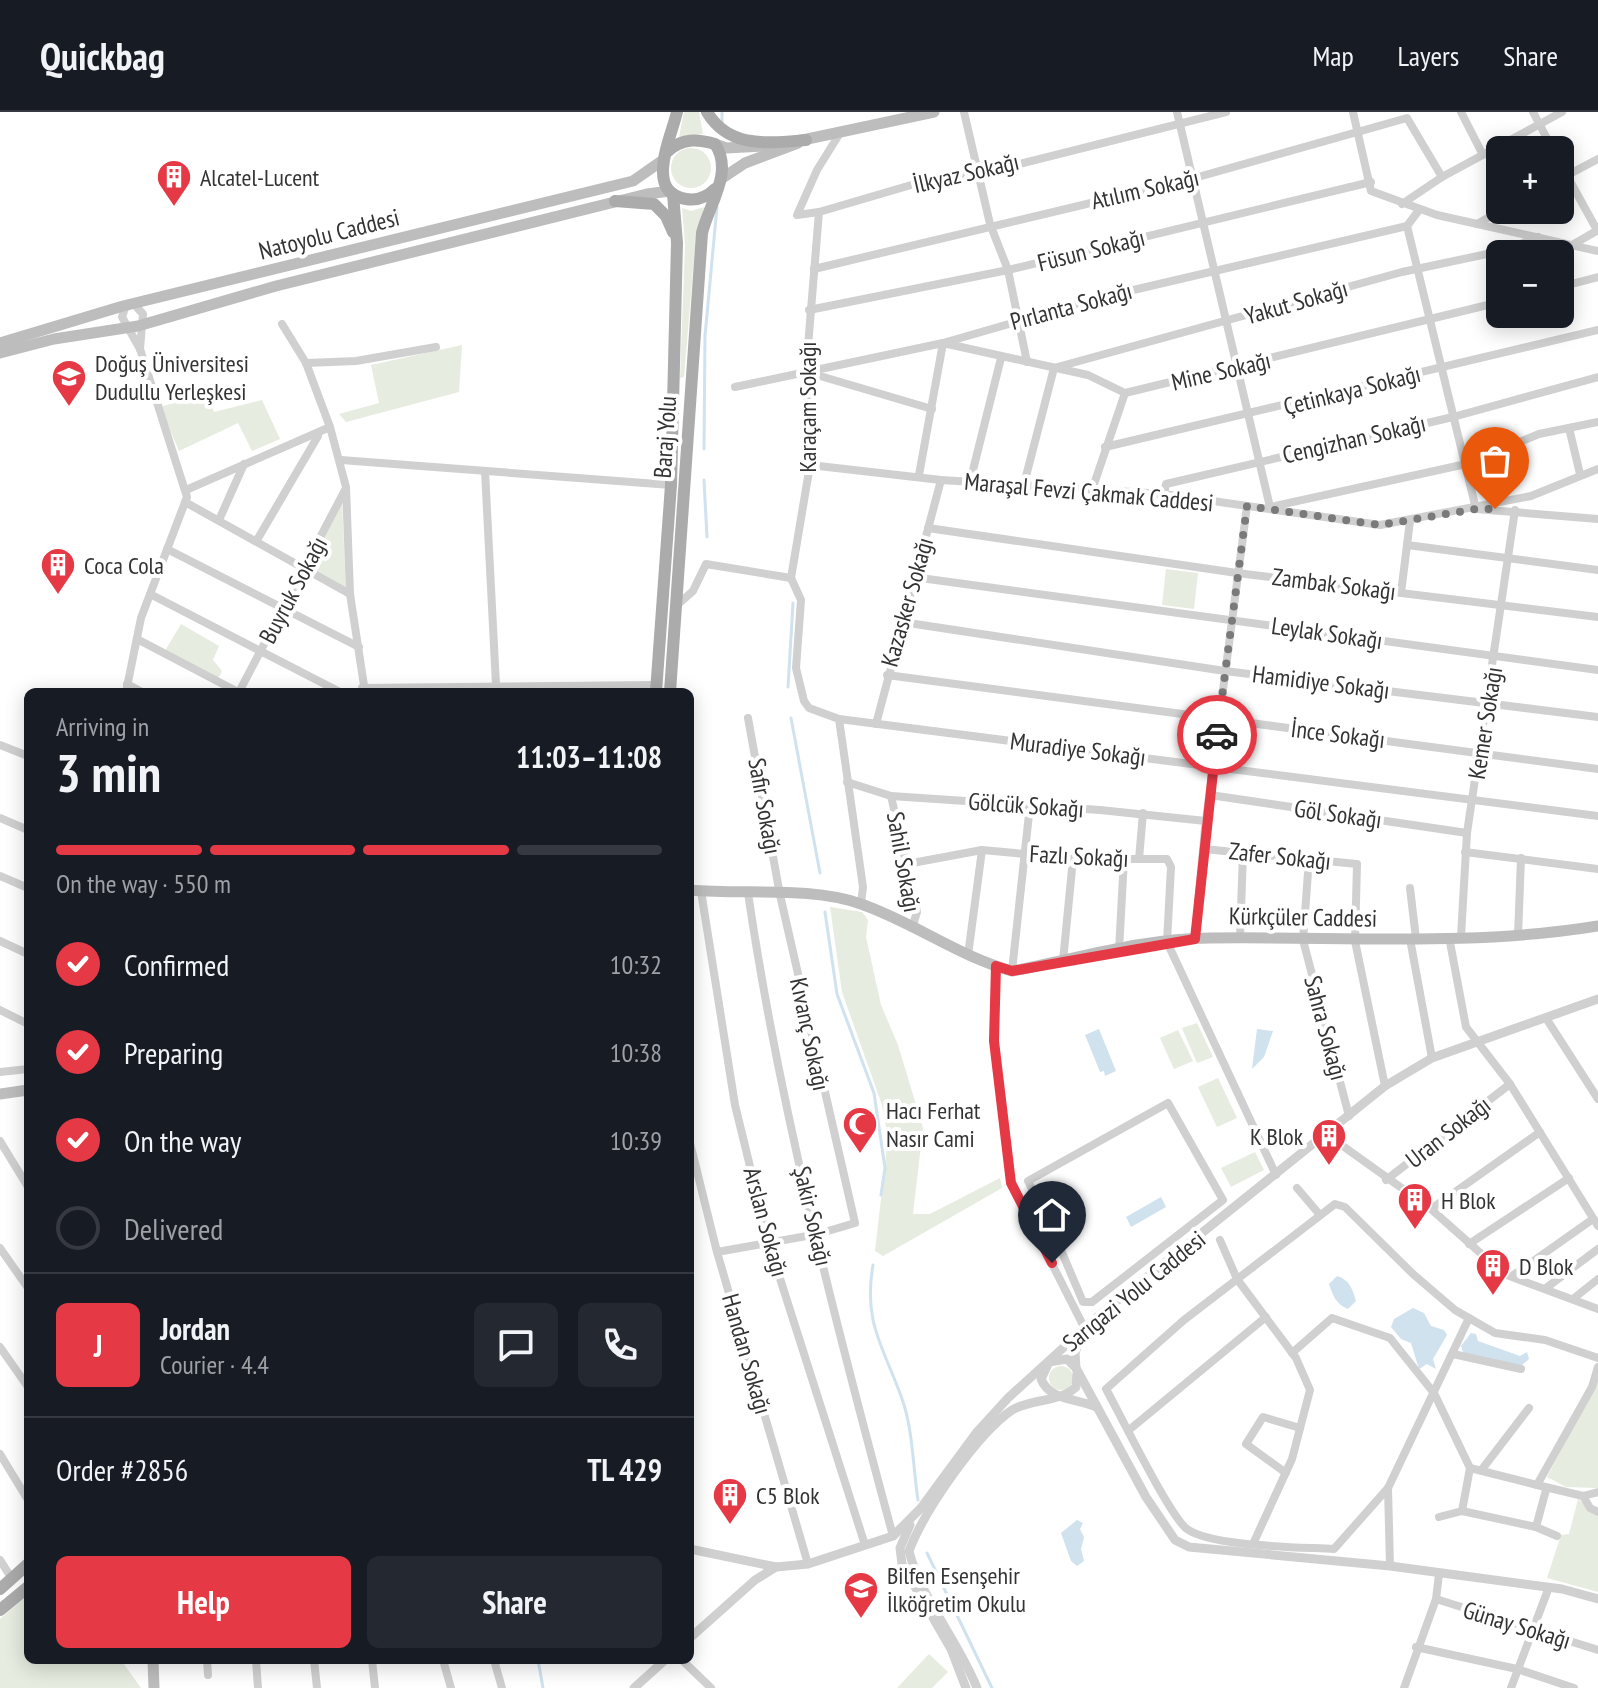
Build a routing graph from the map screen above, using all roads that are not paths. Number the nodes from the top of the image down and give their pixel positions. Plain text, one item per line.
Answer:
1 (677, 112) edge
2 (705, 112) edge
3 (934, 112) edge
4 (964, 112) edge
5 (1177, 112) edge
6 (1226, 112) edge
7 (1353, 112) edge
8 (1461, 112) edge
9 (1533, 112) edge
10 (1562, 112) edge
11 (1180, 126) junction
12 (1541, 126) junction
13 (840, 133) junction
14 (1360, 134) junction
15 (1546, 136) edge
16 (806, 140) junction
17 (713, 144) junction
18 (1483, 155) junction
19 (666, 156) junction
20 (1598, 159) edge
21 (1574, 172) edge
22 (980, 174) junction
23 (1442, 177) junction
24 (1191, 179) junction
25 (1371, 182) junction
26 (720, 183) junction
27 (672, 192) junction
28 (1574, 195) edge
29 (615, 201) junction
30 (1402, 204) junction
31 (1419, 210) junction
32 (819, 212) junction
33 (1486, 219) edge
34 (1202, 222) junction
35 (990, 224) junction
36 (1477, 224) junction
37 (1407, 226) junction
38 (1597, 230) edge
39 (1538, 237) junction
40 (1553, 240) edge
41 (677, 243) junction
42 (1574, 244) joint
43 (1598, 251) edge
44 (814, 269) junction
45 (1418, 269) junction
46 (1008, 270) junction
47 (1212, 270) junction
48 (1598, 277) edge
49 (1574, 283) edge
50 (130, 304) junction
51 (1486, 306) edge
52 (809, 310) junction
53 (1018, 319) junction
54 (1432, 320) junction
55 (1225, 323) junction
56 (282, 324) dead end
57 (144, 325) junction
58 (126, 328) junction
59 (1598, 330) edge
60 (0, 343) edge
61 (943, 343) junction
62 (436, 347) dead end
63 (140, 349) junction
64 (0, 353) edge
65 (1001, 358) junction
66 (1027, 362) junction
67 (306, 363) junction
68 (1440, 367) junction
69 (1054, 368) junction
70 (1238, 368) junction
71 (806, 371) junction
72 (1598, 377) edge
73 (735, 387) dead end
74 (1125, 393) junction
75 (932, 409) junction
76 (1248, 416) junction
77 (1453, 417) junction
78 (1598, 422) edge
79 (330, 427) junction
80 (1569, 428) junction
81 (318, 435) junction
82 (1105, 447) junction
83 (341, 460) junction
84 (1258, 461) junction
85 (244, 464) junction
86 (1466, 464) junction
87 (810, 465) junction
88 (1598, 469) edge
89 (485, 471) junction
90 (1580, 474) junction
91 (919, 475) junction
92 (941, 480) junction
93 (970, 482) junction
94 (1024, 484) junction
95 (678, 485) junction
96 (346, 487) junction
97 (186, 490) junction
98 (1092, 490) junction
99 (1164, 494) junction
100 (185, 502) junction
101 (1247, 506) junction
102 (1270, 507) junction
103 (1476, 509) junction
104 (1515, 510) junction
105 (1598, 519) edge
106 (219, 520) junction
107 (1410, 521) junction
108 (928, 528) junction
109 (257, 540) junction
110 (1407, 545) junction
111 (167, 549) junction
112 (1508, 558) junction
113 (307, 567) junction
114 (1598, 570) edge
115 (1237, 573) junction
116 (913, 577) junction
117 (791, 578) junction
118 (1401, 593) junction
119 (150, 594) junction
120 (350, 594) junction
121 (1502, 605) junction
122 (284, 607) junction
123 (675, 607) junction
124 (1598, 617) edge
125 (1231, 620) junction
126 (902, 622) junction
127 (137, 639) junction
128 (359, 647) junction
129 (260, 651) junction
130 (1495, 656) junction
131 (1598, 670) edge
132 (1225, 671) junction
133 (887, 675) junction
134 (496, 685) junction
135 (126, 688) edge
136 (231, 688) edge
137 (241, 688) edge
138 (332, 688) edge
139 (364, 688) edge
140 (417, 688) edge
141 (615, 688) edge
142 (655, 688) edge
143 (670, 688) edge
144 (1488, 702) junction
145 (1598, 717) edge
146 (748, 718) dead end
147 (839, 719) junction
148 (1219, 719) junction
149 (876, 724) junction
150 (0, 745) edge
151 (1480, 753) junction
152 (24, 754) edge
153 (1214, 765) junction
154 (1598, 769) edge
155 (847, 782) junction
156 (1210, 795) junction
157 (891, 796) junction
158 (1472, 802) junction
159 (1030, 805) junction
160 (1143, 813) junction
161 (1598, 816) edge
162 (0, 818) edge
163 (1206, 821) junction
164 (24, 828) edge
165 (1467, 833) junction
166 (1204, 849) junction
167 (982, 850) junction
168 (1465, 852) junction
169 (1243, 853) junction
170 (1026, 854) junction
171 (1521, 858) junction
172 (1073, 859) junction
173 (1124, 859) junction
174 (1139, 859) junction
175 (1309, 859) junction
176 (907, 864) junction
177 (1598, 869) edge
178 (0, 876) edge
179 (24, 886) edge
180 (1410, 888) dead end
181 (696, 890) edge
182 (748, 893) junction
183 (780, 895) junction
184 (861, 904) junction
185 (1598, 926) edge
186 (912, 928) junction
187 (1518, 936) junction
188 (1455, 937) junction
189 (1240, 938) junction
190 (1195, 939) junction
191 (1413, 939) junction
192 (1303, 940) junction
193 (0, 941) edge
194 (1355, 941) junction
195 (1167, 942) junction
196 (1118, 951) junction
197 (24, 952) edge
198 (968, 955) junction
199 (1063, 961) junction
200 (996, 966) junction
201 (1012, 971) junction
202 (1598, 999) edge
203 (0, 1010) edge
204 (1546, 1018) junction
205 (24, 1022) edge
206 (1478, 1043) junction
207 (1432, 1058) junction
208 (0, 1064) edge
209 (24, 1069) edge
210 (14, 1070) junction
211 (0, 1072) edge
212 (1510, 1084) junction
213 (1385, 1086) junction
214 (24, 1092) edge
215 (0, 1094) edge
216 (1598, 1099) edge
217 (1349, 1116) junction
218 (1540, 1132) junction
219 (1326, 1134) junction
220 (0, 1141) edge
221 (694, 1159) edge
222 (1276, 1175) junction
223 (1569, 1178) junction
224 (24, 1180) edge
225 (1386, 1180) junction
226 (1297, 1188) dead end
227 (1431, 1209) junction
228 (1320, 1215) junction
229 (1048, 1221) junction
230 (1596, 1222) edge
231 (1034, 1228) junction
232 (818, 1234) junction
233 (1055, 1236) junction
234 (1220, 1240) dead end
235 (1041, 1241) junction
236 (769, 1244) junction
237 (1469, 1244) junction
238 (0, 1248) edge
239 (1598, 1249) edge
240 (717, 1252) junction
241 (1512, 1276) junction
242 (1237, 1279) junction
243 (1598, 1279) edge
244 (24, 1282) edge
245 (1546, 1288) junction
246 (1573, 1299) junction
247 (1598, 1309) edge
248 (1266, 1317) junction
249 (1469, 1318) junction
250 (1085, 1329) junction
251 (0, 1347) edge
252 (1292, 1353) junction
253 (1453, 1354) junction
254 (1598, 1358) edge
255 (1049, 1362) junction
256 (1598, 1367) edge
257 (1076, 1368) junction
258 (1521, 1369) dead end
259 (24, 1381) edge
260 (1434, 1393) junction
261 (1059, 1397) junction
262 (1096, 1407) junction
263 (1529, 1408) dead end
264 (1300, 1428) junction
265 (1129, 1430) junction
266 (0, 1454) edge
267 (1470, 1468) junction
268 (1483, 1468) junction
269 (1286, 1473) junction
270 (1537, 1485) junction
271 (1388, 1488) junction
272 (1546, 1490) junction
273 (1598, 1492) edge
274 (24, 1493) edge
275 (1583, 1496) junction
276 (921, 1508) junction
277 (1462, 1511) junction
278 (1598, 1512) edge
279 (1439, 1517) dead end
280 (1536, 1527) junction
281 (916, 1533) junction
282 (893, 1536) junction
283 (1557, 1536) dead end
284 (1253, 1544) junction
285 (865, 1545) junction
286 (900, 1548) junction
287 (694, 1550) edge
288 (0, 1560) edge
289 (808, 1564) junction
290 (1390, 1566) junction
291 (776, 1567) junction
292 (24, 1568) edge
293 (1439, 1574) junction
294 (12, 1579) junction
295 (1549, 1587) junction
296 (0, 1589) edge
297 (24, 1590) edge
298 (1436, 1599) junction
299 (1598, 1599) edge
300 (0, 1610) edge
301 (1534, 1628) junction
302 (694, 1634) edge
303 (1416, 1647) junction
304 (1598, 1650) edge
305 (153, 1664) edge
306 (207, 1664) edge
307 (256, 1664) edge
308 (314, 1664) edge
309 (372, 1664) edge
310 (444, 1664) edge
311 (495, 1664) edge
312 (661, 1664) edge
313 (686, 1664) edge
314 (1517, 1669) junction
315 (208, 1675) dead end
316 (154, 1688) edge
317 (258, 1688) edge
318 (317, 1688) edge
319 (375, 1688) edge
320 (451, 1688) edge
321 (502, 1688) edge
322 (634, 1688) edge
323 (711, 1688) edge
324 (966, 1688) edge
325 (977, 1688) edge
326 (1404, 1688) edge
327 (1511, 1688) edge
328 (1574, 1688) edge

1 - 19 main road
2 - 16 main road
2 - 17 main road
3 - 13 main road
4 - 22 street
5 - 11 street
6 - 11 street, İlkyaz Sokağı
7 - 14 street
8 - 18 street
9 - 12 street
10 - 12 street
11 - 22 street, İlkyaz Sokağı
11 - 24 street
12 - 15 street
12 - 18 street
13 - 16 main road
13 - 32 street
14 - 23 street, Atılım Sokağı
14 - 24 street, Atılım Sokağı
14 - 25 street
16 - 17 main road
16 - 26 main road
17 - 19 main road
17 - 26 main road
18 - 23 street
19 - 27 main road
19 - 50 main road, Natoyolu Caddesi
20 - 21 street
22 - 32 street, İlkyaz Sokağı
22 - 35 street
23 - 30 street
24 - 34 street
24 - 35 street, Atılım Sokağı
25 - 30 street
25 - 34 street, Füsun Sokağı
26 - 27 main road
26 - 95 main road, Baraj Yolu
27 - 29 main road, Natoyolu Caddesi
27 - 41 main road, Baraj Yolu
28 - 38 street
29 - 41 main road
29 - 57 main road, Natoyolu Caddesi
30 - 31 street
31 - 36 street
31 - 37 street
32 - 44 street, Karaçam Sokağı
33 - 36 street
34 - 46 street, Füsun Sokağı
34 - 47 street
35 - 44 street, Atılım Sokağı
35 - 46 street
36 - 39 street
37 - 45 street
37 - 47 street, Pırlanta Sokağı
38 - 42 street
39 - 40 street
39 - 45 street, Yakut Sokağı
41 - 95 main road, Baraj Yolu
42 - 43 street
44 - 52 street, Karaçam Sokağı
45 - 54 street
45 - 55 street, Yakut Sokağı
46 - 52 street, Füsun Sokağı
46 - 53 street
47 - 53 street, Pırlanta Sokağı
47 - 55 street
48 - 49 street
50 - 57 street
50 - 58 street
50 - 60 main road, Natoyolu Caddesi
51 - 54 street, Mine Sokağı
52 - 71 street, Karaçam Sokağı
53 - 61 street, Pırlanta Sokağı
53 - 66 street
54 - 68 street
54 - 70 street, Mine Sokağı
55 - 69 street, Yakut Sokağı
55 - 70 street
56 - 67 street
57 - 58 main road, Natoyolu Caddesi
57 - 63 street
58 - 63 street
58 - 64 main road, Natoyolu Caddesi
59 - 68 street, Çetinkaya Sokağı
61 - 65 street
61 - 71 street, Pırlanta Sokağı
61 - 75 street
62 - 67 street
63 - 97 street
65 - 66 street
65 - 93 street
66 - 69 street
67 - 79 street
68 - 76 street, Çetinkaya Sokağı
68 - 77 street
69 - 74 street
69 - 94 street
70 - 74 street, Mine Sokağı
70 - 76 street
71 - 73 street, Pırlanta Sokağı
71 - 75 street
71 - 87 street, Karaçam Sokağı
72 - 77 street, Cengizhan Sokağı
74 - 82 street
75 - 91 street
76 - 82 street, Çetinkaya Sokağı
76 - 84 street
77 - 84 street, Cengizhan Sokağı
77 - 86 street
78 - 80 street
79 - 81 street
79 - 83 street
80 - 86 street
80 - 90 street
81 - 85 street
81 - 109 street
82 - 98 street
83 - 89 street
83 - 96 street
84 - 99 street, Cengizhan Sokağı
84 - 102 street
85 - 97 street
85 - 106 street
86 - 102 street
86 - 103 street
87 - 91 street, Maraşal Fevzi Çakmak Caddesi
87 - 117 street, Karaçam Sokağı
88 - 90 street, Maraşal Fevzi Çakmak Caddesi
89 - 95 street
89 - 134 street
90 - 103 street, Maraşal Fevzi Çakmak Caddesi
91 - 92 street, Maraşal Fevzi Çakmak Caddesi
92 - 93 street, Maraşal Fevzi Çakmak Caddesi
92 - 108 street, Kazasker Sokağı
93 - 94 street, Maraşal Fevzi Çakmak Caddesi
94 - 98 street, Maraşal Fevzi Çakmak Caddesi
95 - 123 main road, Baraj Yolu
95 - 142 main road, Baraj Yolu
96 - 113 street, Buyruk Sokağı
96 - 120 street
97 - 100 street
98 - 99 street, Maraşal Fevzi Çakmak Caddesi
99 - 101 street, Maraşal Fevzi Çakmak Caddesi
100 - 106 street
100 - 111 street
101 - 102 street, Maraşal Fevzi Çakmak Caddesi
101 - 115 street
102 - 107 street, Maraşal Fevzi Çakmak Caddesi
103 - 104 street
103 - 107 street, Maraşal Fevzi Çakmak Caddesi
104 - 105 street
104 - 112 street, Kemer Sokağı
106 - 109 street
107 - 110 street
108 - 115 street, Zambak Sokağı
108 - 116 street, Kazasker Sokağı
109 - 113 street
110 - 112 street
110 - 118 street
111 - 119 street
111 - 122 street
112 - 114 street
112 - 121 street, Kemer Sokağı
113 - 120 street
113 - 122 street, Buyruk Sokağı
115 - 118 street, Zambak Sokağı
115 - 125 street
116 - 125 street, Leylak Sokağı
116 - 126 street, Kazasker Sokağı
117 - 123 street
117 - 147 street, Karaçam Sokağı
118 - 121 street, Zambak Sokağı
119 - 127 street
119 - 129 street
120 - 128 street
121 - 124 street, Zambak Sokağı
121 - 130 street, Kemer Sokağı
122 - 128 street
122 - 129 street, Buyruk Sokağı
123 - 143 main road, Baraj Yolu
125 - 130 street, Leylak Sokağı
125 - 132 street
126 - 132 street, Hamidiye Sokağı
126 - 133 street, Kazasker Sokağı
127 - 135 street
127 - 136 street
128 - 139 street
129 - 137 street, Buyruk Sokağı
129 - 138 street
130 - 131 street, Leylak Sokağı
130 - 144 street, Kemer Sokağı
132 - 144 street, Hamidiye Sokağı
132 - 148 street
133 - 148 street, İnce Sokağı
133 - 149 street, Kazasker Sokağı
134 - 140 street
134 - 141 street
144 - 145 street, Hamidiye Sokağı
144 - 151 street, Kemer Sokağı
146 - 183 street, Safir Sokağı
147 - 149 street, Muradiye Sokağı
147 - 155 street
148 - 151 street, İnce Sokağı
148 - 153 street
149 - 153 street, Muradiye Sokağı
150 - 152 street
151 - 154 street, İnce Sokağı
151 - 158 street, Kemer Sokağı
153 - 156 street
153 - 158 street, Muradiye Sokağı
155 - 157 street, Gölcük Sokağı
155 - 184 street
156 - 163 street
156 - 165 street, Göl Sokağı
157 - 159 street, Gölcük Sokağı
157 - 176 street, Sahil Sokağı
158 - 161 street, Muradiye Sokağı
158 - 165 street, Kemer Sokağı
159 - 160 street, Gölcük Sokağı
159 - 170 street
160 - 163 street, Gölcük Sokağı
160 - 174 street
162 - 164 street
163 - 166 street
165 - 168 street, Kemer Sokağı
166 - 169 street, Zafer Sokağı
166 - 190 street
167 - 170 street, Fazlı Sokağı
167 - 176 street, Fazlı Sokağı
167 - 198 street
168 - 171 street
168 - 188 street, Kemer Sokağı
169 - 175 street, Zafer Sokağı
169 - 189 street
170 - 172 street, Fazlı Sokağı
170 - 201 street
171 - 177 street
171 - 187 street
172 - 173 street, Fazlı Sokağı
172 - 199 street
173 - 174 street, Fazlı Sokağı
173 - 196 street
174 - 195 street, Fazlı Sokağı
175 - 192 street, Sahra Sokağı
175 - 194 street, Zafer Sokağı
176 - 186 street, Sahil Sokağı
178 - 179 street
180 - 191 street
181 - 182 main road, Kürkçüler Caddesi
181 - 236 street, Arslan Sokağı
182 - 183 main road, Kürkçüler Caddesi
182 - 232 street, Şakir Sokağı
183 - 184 main road, Kürkçüler Caddesi
183 - 232 street, Kıvanç Sokağı
184 - 186 main road, Kürkçüler Caddesi
185 - 187 main road, Kürkçüler Caddesi
186 - 198 main road, Kürkçüler Caddesi
187 - 188 main road, Kürkçüler Caddesi
188 - 191 main road, Kürkçüler Caddesi
188 - 206 street, Kemer Sokağı
189 - 190 main road, Kürkçüler Caddesi
189 - 192 main road, Kürkçüler Caddesi
190 - 195 main road, Kürkçüler Caddesi
191 - 194 main road, Kürkçüler Caddesi
191 - 207 street
192 - 194 main road, Kürkçüler Caddesi
192 - 217 street, Sahra Sokağı
193 - 197 street
194 - 213 street
195 - 196 main road, Kürkçüler Caddesi
195 - 222 street
196 - 199 main road, Kürkçüler Caddesi
198 - 200 main road, Kürkçüler Caddesi
199 - 201 main road, Kürkçüler Caddesi
200 - 201 main road, Kürkçüler Caddesi
200 - 231 street
202 - 204 street, Sarıgazi Yolu Caddesi
203 - 205 street
204 - 206 street, Sarıgazi Yolu Caddesi
204 - 216 street
206 - 207 street, Sarıgazi Yolu Caddesi
206 - 212 street, Kemer Sokağı
207 - 213 street, Sarıgazi Yolu Caddesi
208 - 210 street
209 - 210 street
210 - 211 street
212 - 218 street, Kemer Sokağı
212 - 225 street, Uran Sokağı
213 - 217 street, Sarıgazi Yolu Caddesi
214 - 215 main road
217 - 219 street, Sarıgazi Yolu Caddesi
218 - 223 street, Kemer Sokağı
218 - 227 street
219 - 222 street, Sarıgazi Yolu Caddesi
219 - 225 street
220 - 224 street
221 - 240 street, Handan Sokağı
222 - 250 street, Sarıgazi Yolu Caddesi
223 - 230 street, Kemer Sokağı
223 - 237 street
225 - 227 street
226 - 228 street
227 - 237 street
228 - 242 street
228 - 249 street
229 - 231 street
229 - 233 street
229 - 233 street
230 - 241 street
231 - 235 street
232 - 236 street, Kıvanç Sokağı
232 - 282 street, Şakir Sokağı
233 - 235 street
234 - 242 street
235 - 250 street
236 - 240 street, Kıvanç Sokağı
236 - 285 street, Arslan Sokağı
237 - 241 street
238 - 244 street
239 - 245 street
240 - 289 street, Handan Sokağı
241 - 245 street
242 - 248 street
242 - 265 street
243 - 246 street
245 - 246 street
246 - 247 street
248 - 252 street
248 - 265 street
249 - 253 street
249 - 254 street
250 - 255 street, Sarıgazi Yolu Caddesi
250 - 257 street
251 - 259 street
252 - 260 street
252 - 264 street
253 - 258 street
253 - 260 street
255 - 257 street
255 - 261 street
255 - 276 street, Sarıgazi Yolu Caddesi
256 - 270 street
257 - 261 street
257 - 262 street
260 - 267 street
260 - 271 street
261 - 262 street
261 - 281 street
262 - 290 street
263 - 268 street
264 - 269 street
264 - 269 street
265 - 284 street
266 - 274 street
267 - 268 street
267 - 277 street
268 - 270 street
269 - 284 street
270 - 272 street
271 - 284 street
271 - 290 street
272 - 275 street
272 - 280 street
273 - 275 street
275 - 278 street
276 - 282 street, Sarıgazi Yolu Caddesi
276 - 286 street
277 - 279 street
277 - 280 street
280 - 283 street
281 - 286 street
281 - 325 street
282 - 285 street, Sarıgazi Yolu Caddesi
285 - 286 street
285 - 289 street, Sarıgazi Yolu Caddesi
286 - 324 street
287 - 291 street, Sarıgazi Yolu Caddesi
288 - 294 street
289 - 291 street, Sarıgazi Yolu Caddesi
290 - 293 street
291 - 302 street
292 - 294 main road
293 - 295 street
293 - 298 street
294 - 296 main road
295 - 299 street
295 - 301 street
297 - 300 main road
298 - 301 street, Günay Sokağı
298 - 303 street
301 - 304 street, Günay Sokağı
301 - 314 street
303 - 314 street
303 - 326 street
305 - 316 main road
306 - 315 street
307 - 317 street
308 - 318 street
309 - 319 street
310 - 320 street
311 - 321 street
312 - 322 street
313 - 323 street
314 - 327 street
314 - 328 street

